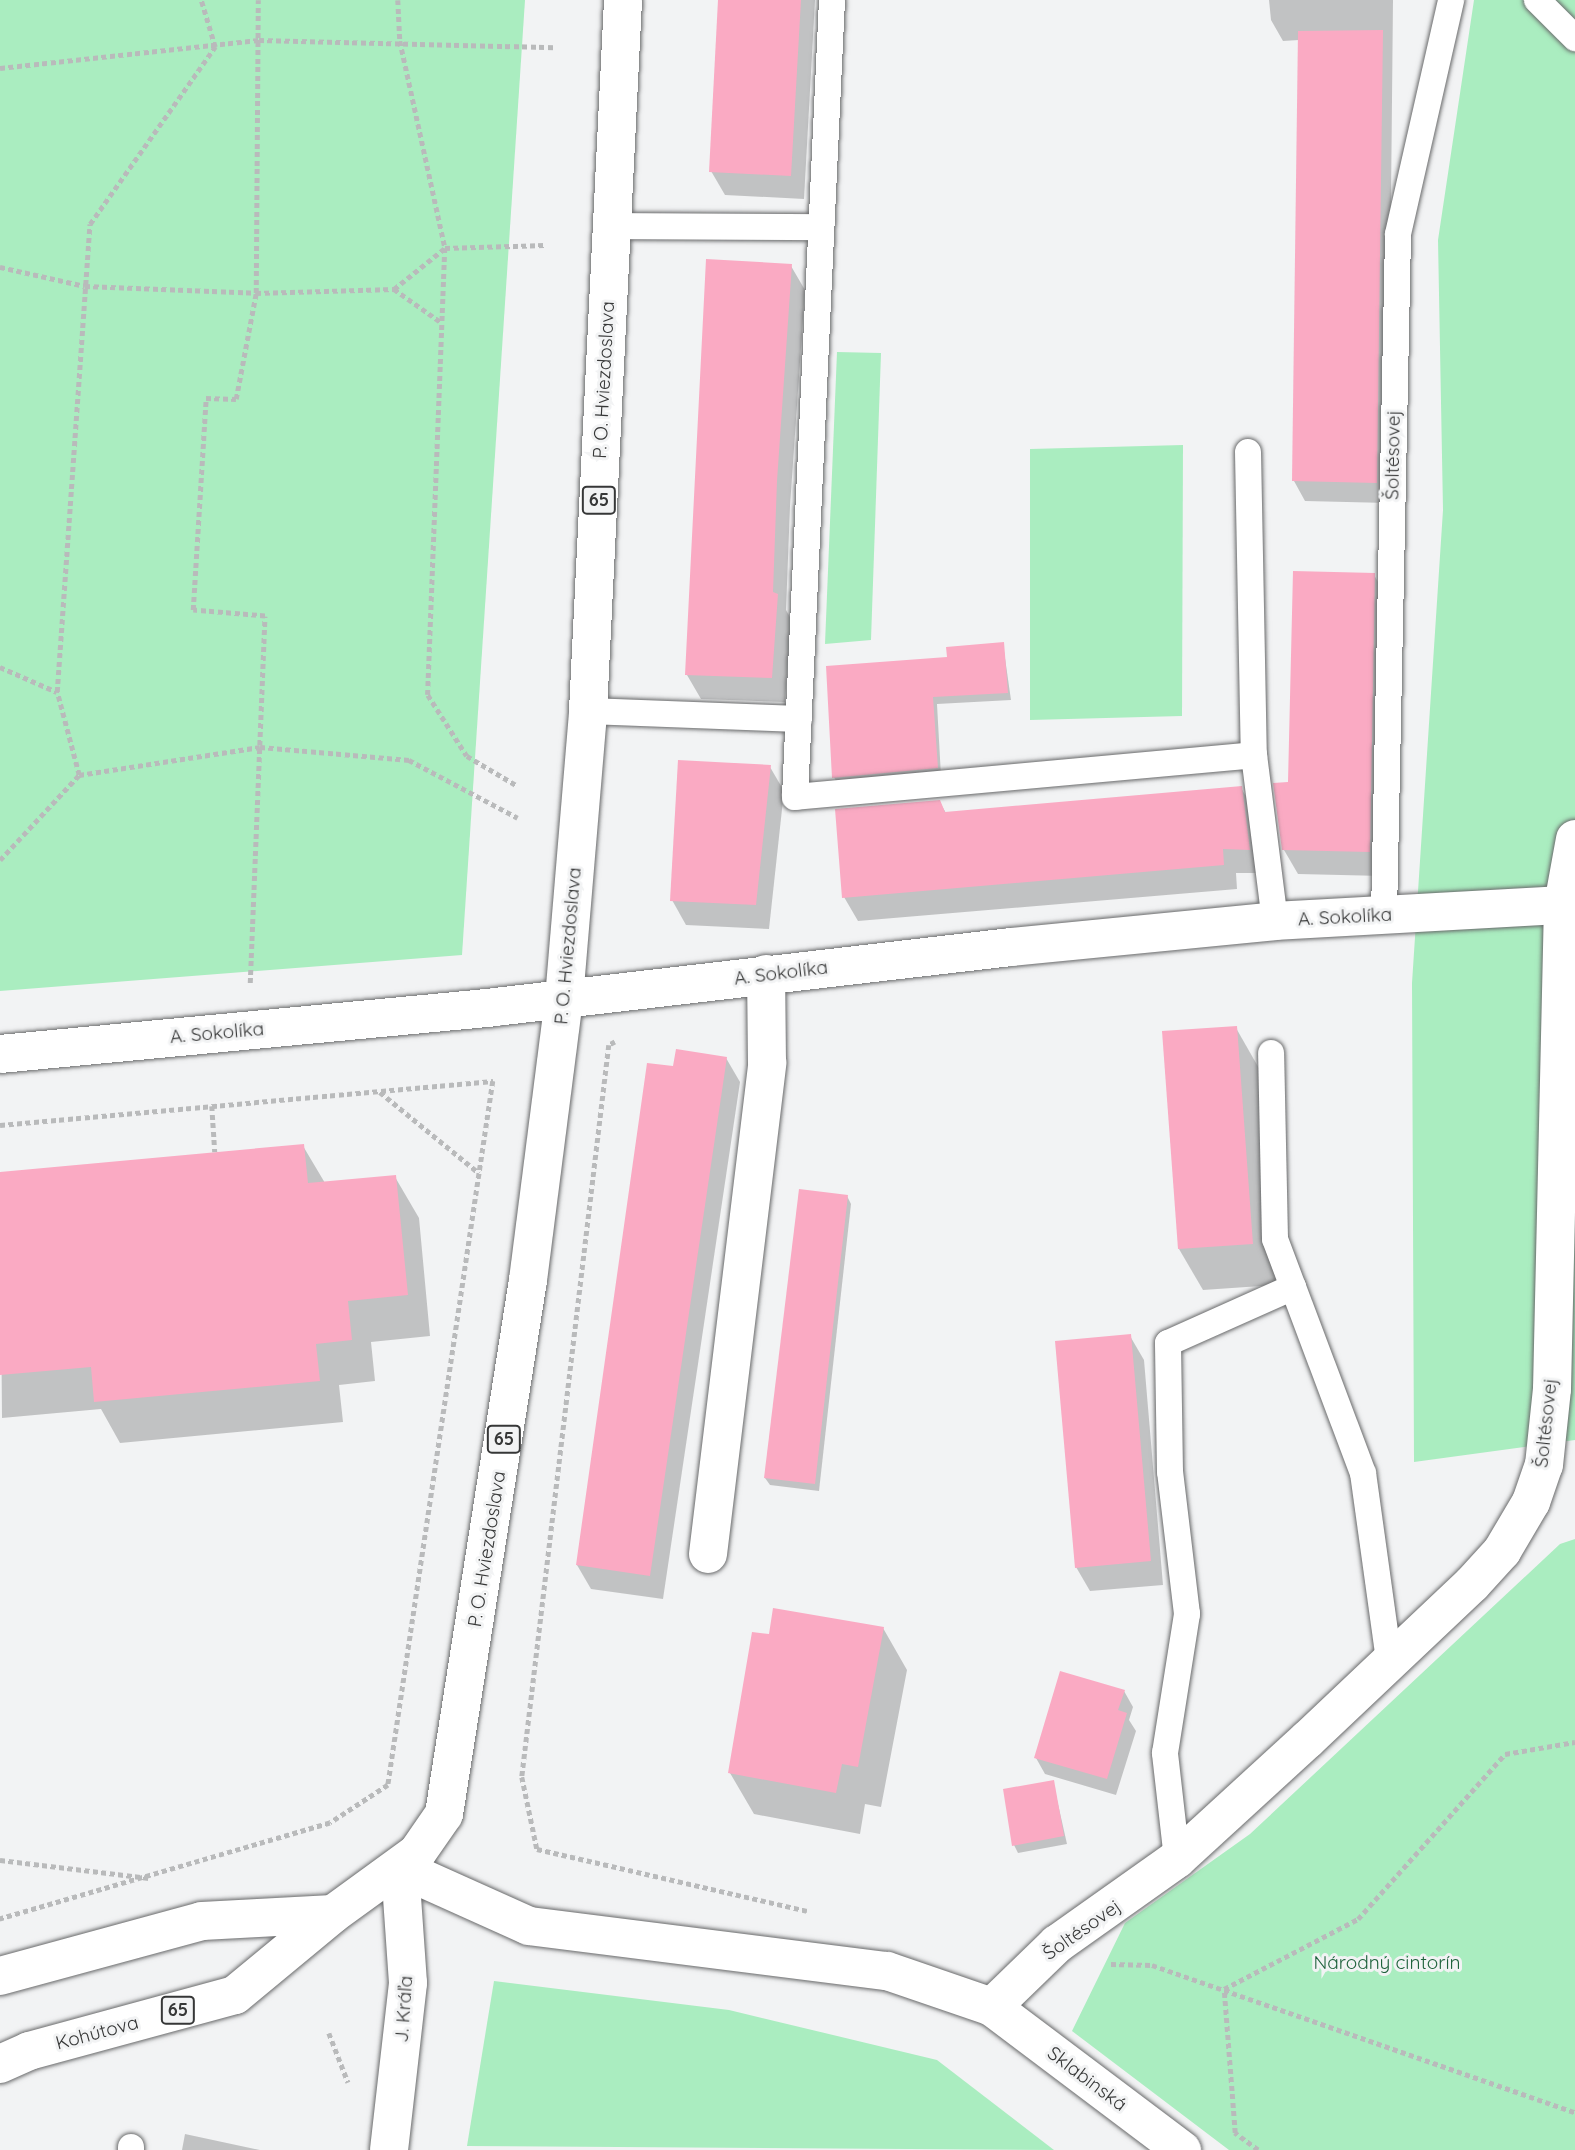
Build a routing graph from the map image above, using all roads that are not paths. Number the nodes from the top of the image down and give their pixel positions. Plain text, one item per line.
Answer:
1 (623, 0) edge
2 (832, 0) edge
3 (1451, 0) edge
4 (1537, 0) edge
5 (1575, 38) edge
6 (612, 226) junction
7 (821, 227) junction
8 (1248, 452) dead end
9 (588, 712) junction
10 (799, 719) junction
11 (1254, 755) junction
12 (1575, 839) edge
13 (1569, 907) edge
14 (1384, 915) junction
15 (1275, 921) junction
16 (766, 974) junction
17 (564, 999) junction
18 (1271, 1053) dead end
19 (0, 1054) edge
20 (1293, 1287) junction
21 (1560, 1466) edge
22 (708, 1554) dead end
23 (1389, 1660) junction
24 (1177, 1859) junction
25 (400, 1868) junction
26 (333, 1914) junction
27 (0, 1976) edge
28 (992, 2007) junction
29 (0, 2064) edge
30 (389, 2150) edge
31 (1181, 2150) edge

1 - 6 street, P. O. Hviezdoslava / 65
2 - 7 lane
3 - 14 lane, Šoltésovej
4 - 5 lane
6 - 7 lane
6 - 9 street, P. O. Hviezdoslava / 65
7 - 10 lane
8 - 11 lane
9 - 10 lane
9 - 17 street, P. O. Hviezdoslava / 65
10 - 11 lane
11 - 15 lane
12 - 13 street, Šoltésovej
13 - 14 street, A. Sokolíka
13 - 21 street, Šoltésovej
14 - 15 street, A. Sokolíka
15 - 16 street, A. Sokolíka
16 - 17 street, A. Sokolíka
16 - 22 street
17 - 19 street, A. Sokolíka
17 - 25 street, P. O. Hviezdoslava / 65
18 - 20 lane
20 - 23 lane
20 - 24 lane
21 - 23 street, Šoltésovej
23 - 24 street, Šoltésovej
24 - 28 street, Šoltésovej
25 - 26 street, Kohútova / 65
25 - 28 street, Sklabinská
25 - 30 street, J. Kráľa
26 - 27 street
26 - 29 street, Kohútova / 65
28 - 31 street, Sklabinská

